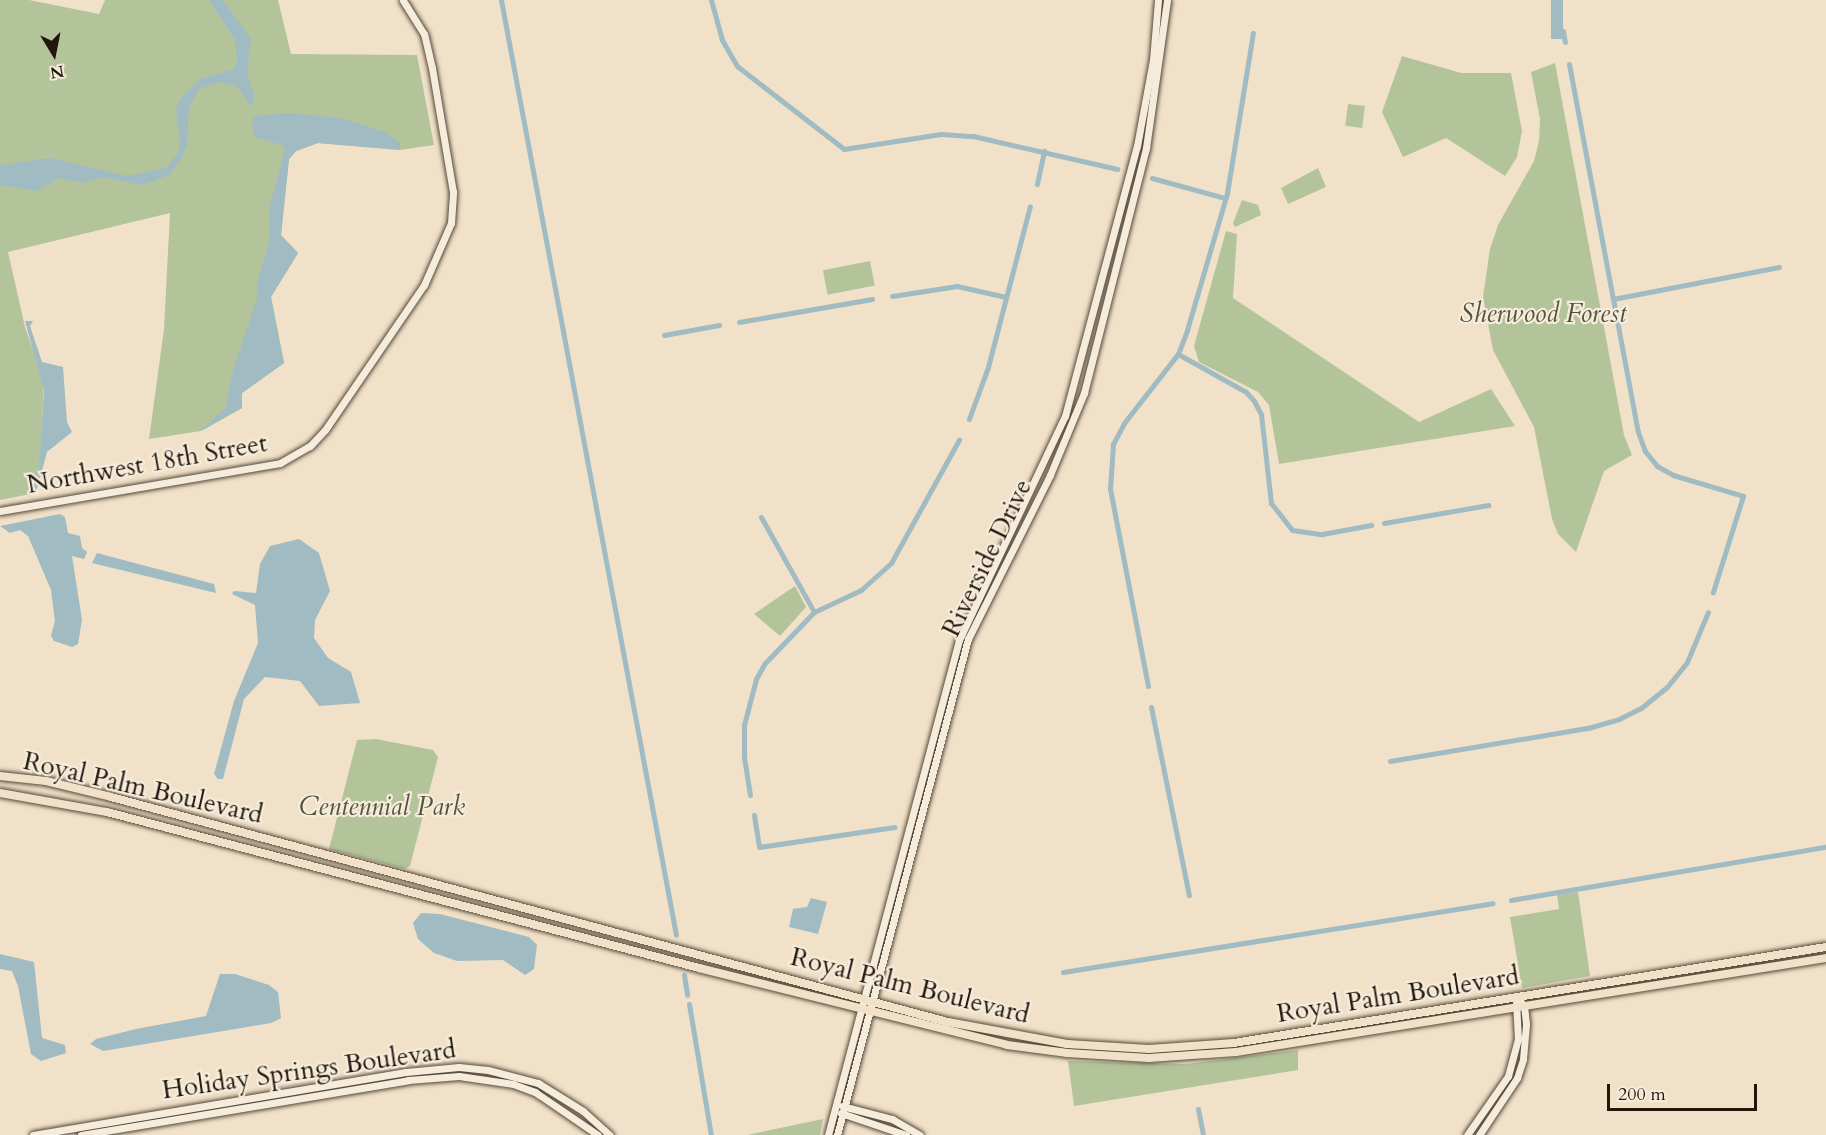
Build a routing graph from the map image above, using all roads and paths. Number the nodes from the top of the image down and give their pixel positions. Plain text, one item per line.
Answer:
1 (403, 0) edge
2 (1158, 0) edge
3 (1167, 0) edge
4 (0, 511) edge
5 (0, 776) edge
6 (0, 793) edge
7 (1826, 947) edge
8 (1826, 958) edge
9 (1518, 998) junction
10 (866, 1004) junction
11 (1519, 1007) junction
12 (1282, 1035) junction
13 (1263, 1048) junction
14 (845, 1106) junction
15 (835, 1107) junction
16 (842, 1115) junction
17 (33, 1135) edge
18 (81, 1135) edge
19 (598, 1135) edge
20 (610, 1135) edge
21 (828, 1135) edge
22 (837, 1135) edge
23 (906, 1135) edge
24 (920, 1135) edge
25 (1467, 1135) edge
26 (1479, 1135) edge

1 - 4 street, Northwest 18th Street
2 - 10 street, Riverside Drive
3 - 10 street, Riverside Drive
5 - 10 main road, Royal Palm Boulevard
6 - 10 main road, Royal Palm Boulevard
7 - 9 main road, Royal Palm Boulevard
8 - 11 main road, Royal Palm Boulevard
9 - 11 street
9 - 12 main road, Royal Palm Boulevard
10 - 12 main road, Royal Palm Boulevard
10 - 13 main road, Royal Palm Boulevard
10 - 14 street, Riverside Drive
10 - 15 street, Riverside Drive
11 - 13 main road, Royal Palm Boulevard
11 - 25 street
11 - 26 street
12 - 13 main road
14 - 15 street
14 - 16 street, Riverside Drive
14 - 24 street
15 - 16 street
15 - 21 street, Riverside Drive
16 - 22 street, Riverside Drive
16 - 23 street
17 - 20 street, Holiday Springs Boulevard
18 - 19 street, Holiday Springs Boulevard

